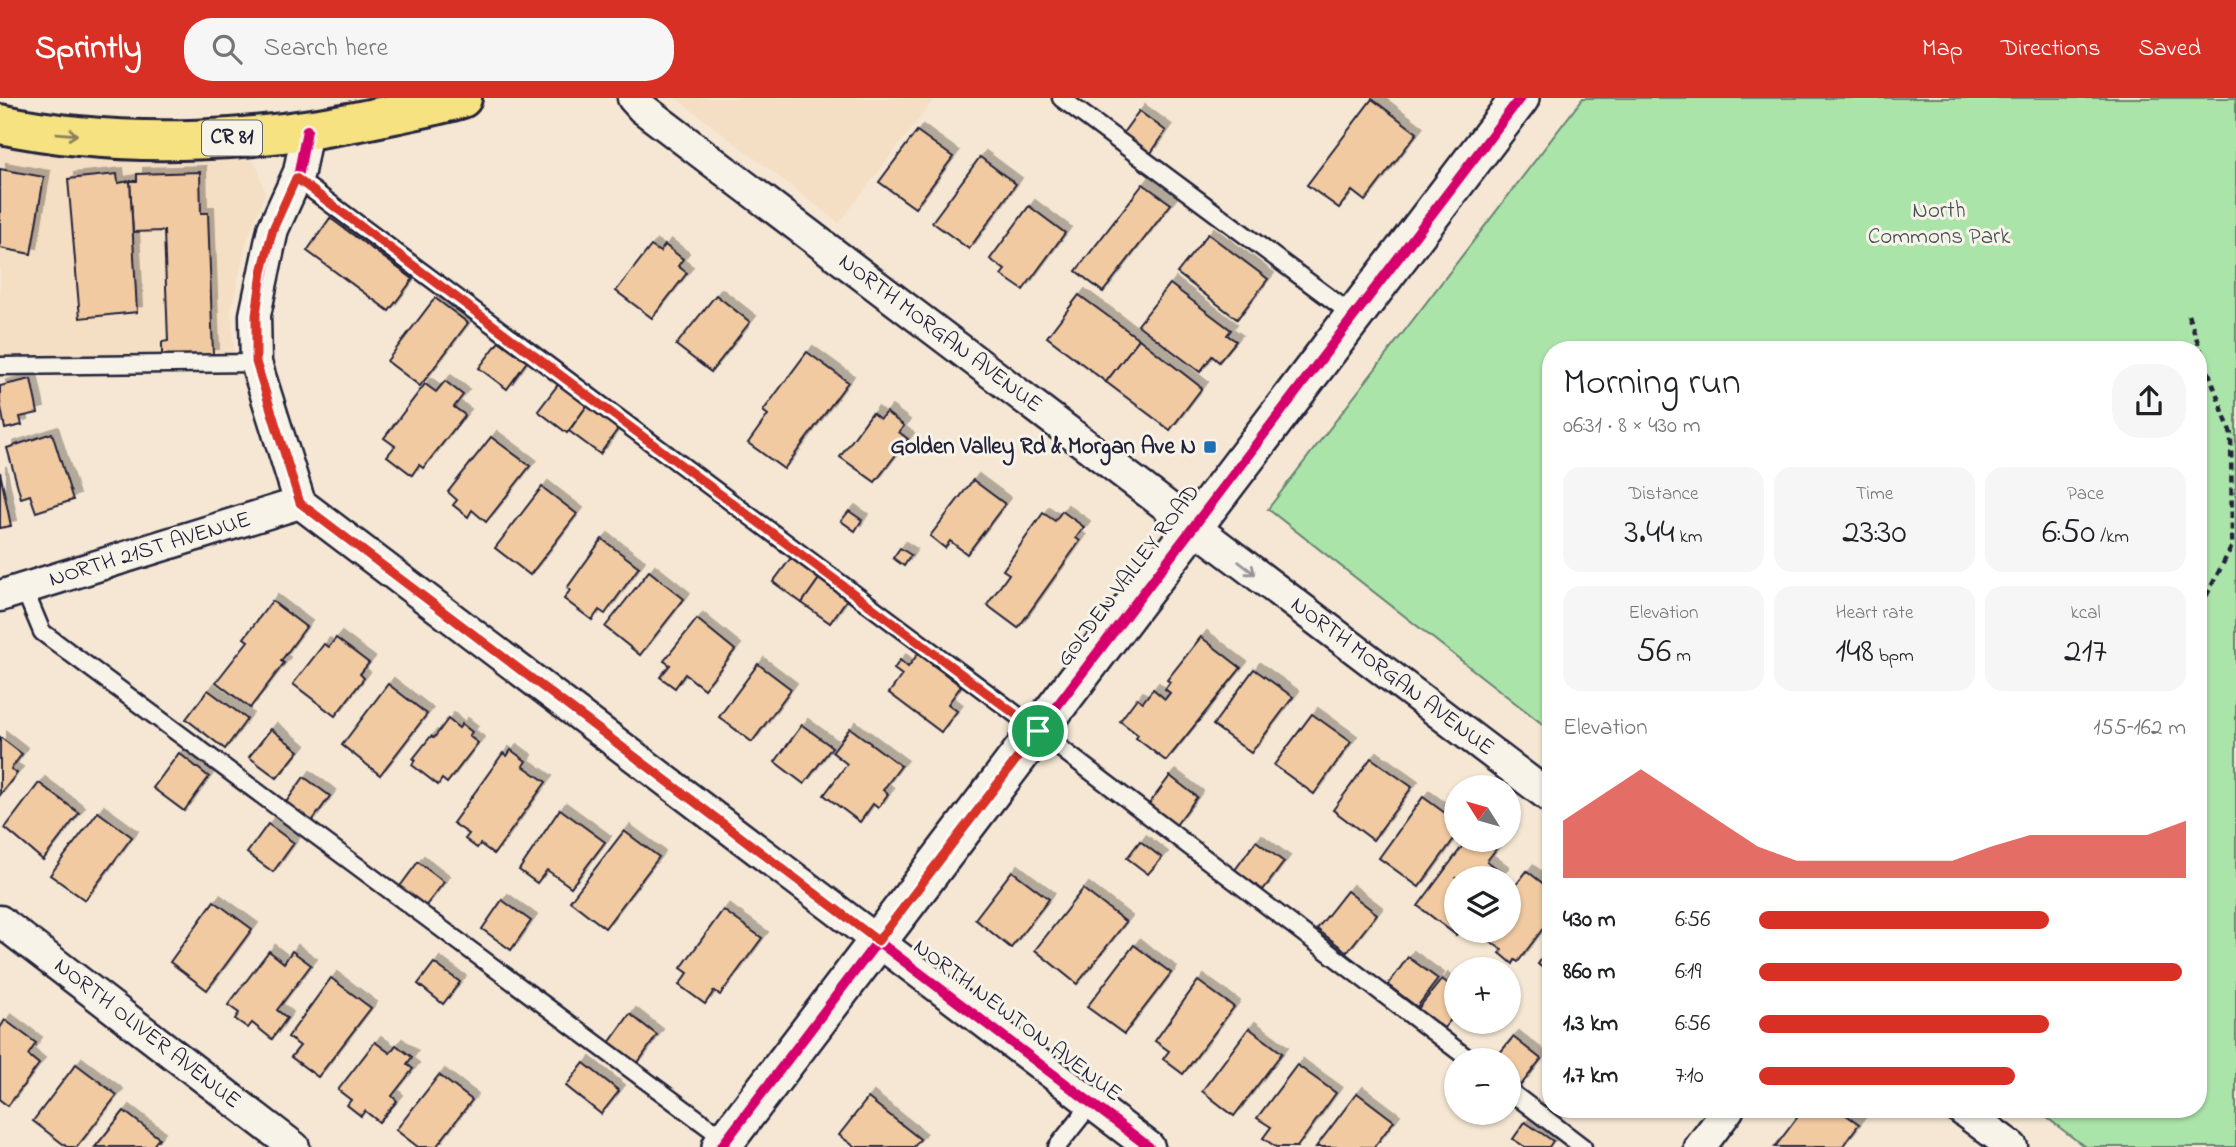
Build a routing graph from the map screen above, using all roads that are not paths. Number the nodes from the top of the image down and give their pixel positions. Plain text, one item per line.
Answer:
1 (462, 98) edge
2 (633, 98) edge
3 (1062, 98) edge
4 (1507, 103) edge
5 (0, 124) edge
6 (307, 130) junction
7 (296, 178) junction
8 (1355, 317) junction
9 (256, 362) junction
10 (0, 366) edge
11 (300, 503) junction
12 (1193, 527) junction
13 (12, 592) edge
14 (1038, 731) junction
15 (1542, 791) edge
16 (0, 921) edge
17 (878, 941) junction
18 (1454, 1048) edge
19 (1521, 1100) edge
20 (1091, 1104) junction
21 (1542, 1116) edge
22 (1545, 1118) edge
23 (1722, 1118) edge
24 (1973, 1118) edge
25 (724, 1144) edge
26 (293, 1147) edge
27 (1058, 1147) edge
28 (1149, 1147) edge
29 (1583, 1147) edge
30 (1700, 1147) edge
31 (2012, 1147) edge

1 - 6 main road, CR 81
2 - 12 street, NORTH MORGAN AVENUE
3 - 8 lane
4 - 8 street, GOLDEN VALLEY ROAD
5 -> 6 main road, CR 81
6 - 7 street
7 - 9 street
7 - 14 lane
8 - 12 street, GOLDEN VALLEY ROAD
9 - 10 lane
9 - 11 street
11 - 13 street, NORTH 21ST AVENUE
11 - 17 street, NORTH NEWTON AVENUE
12 - 14 street, GOLDEN VALLEY ROAD
12 -> 15 street, NORTH MORGAN AVENUE
13 - 25 lane
14 - 17 street, GOLDEN VALLEY ROAD
14 - 18 lane
16 - 26 street, NORTH OLIVER AVENUE
17 - 20 street, NORTH NEWTON AVENUE
17 - 25 street, GOLDEN VALLEY ROAD
19 - 21 lane
20 - 27 lane
20 - 28 street, NORTH NEWTON AVENUE
22 - 29 lane
23 - 30 street
24 - 31 street

